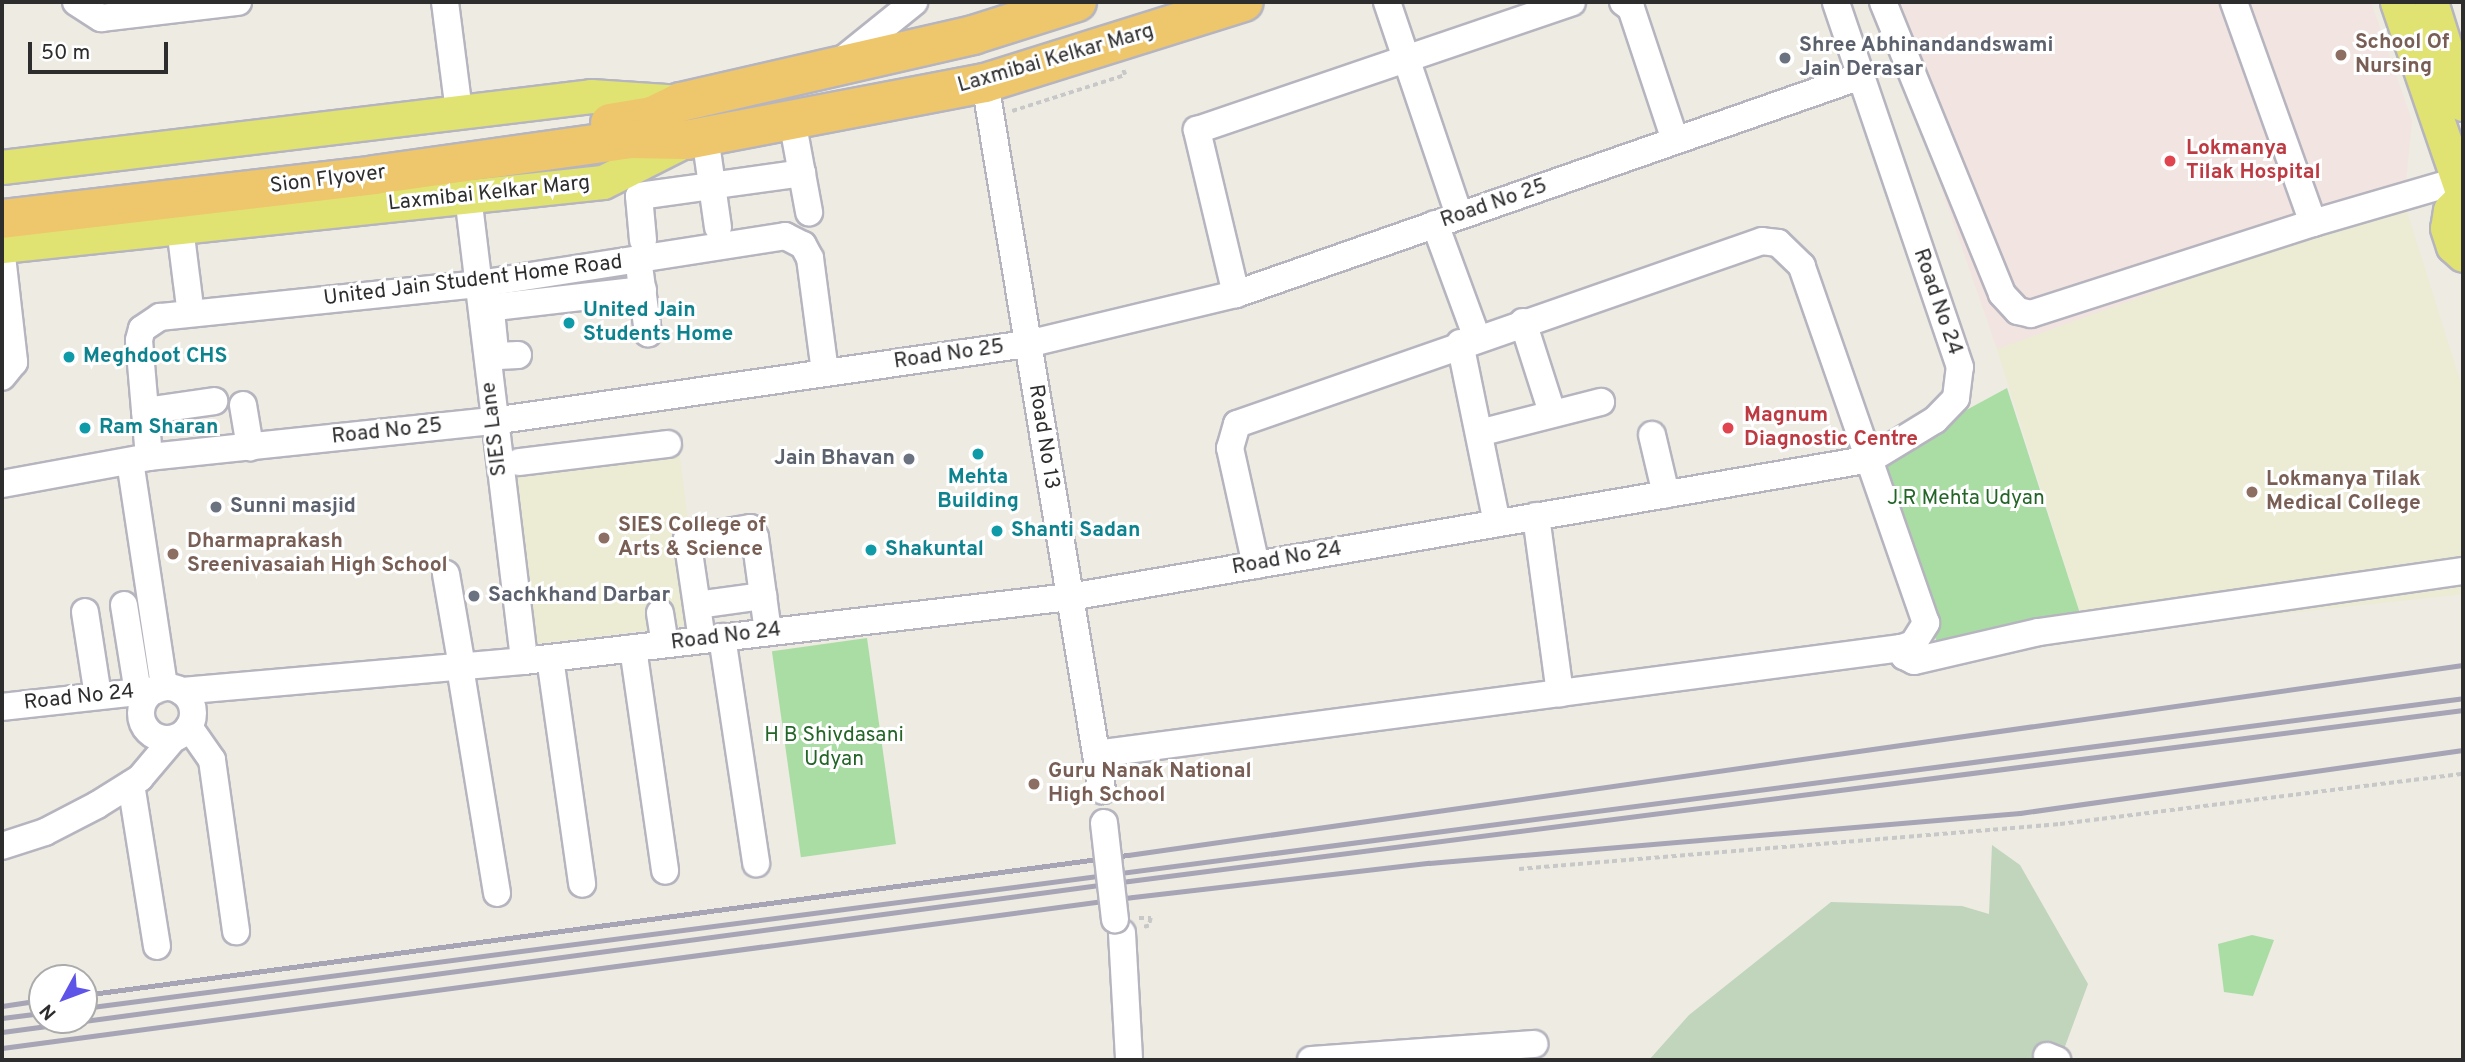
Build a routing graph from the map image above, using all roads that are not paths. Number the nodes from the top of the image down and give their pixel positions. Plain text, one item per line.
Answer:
1 (76, 2) edge
2 (230, 2) edge
3 (238, 2) edge
4 (445, 2) edge
5 (914, 2) edge
6 (1077, 2) edge
7 (1244, 2) edge
8 (1388, 2) edge
9 (1572, 2) edge
10 (1623, 2) edge
11 (1836, 2) edge
12 (1883, 2) edge
13 (2234, 2) edge
14 (2397, 2) edge
15 (2431, 2) edge
16 (168, 6) edge
17 (1406, 60) junction
18 (835, 66) junction
19 (1861, 76) junction
20 (987, 100) junction
21 (2463, 104) edge
22 (459, 112) junction
23 (792, 120) junction
24 (682, 129) junction
25 (1675, 140) junction
26 (2, 167) edge
27 (802, 173) junction
28 (718, 185) junction
29 (2461, 191) edge
30 (656, 192) junction
31 (468, 196) junction
32 (2, 208) edge
33 (809, 212) dead end
34 (2, 219) edge
35 (1447, 220) junction
36 (724, 223) dead end
37 (2313, 223) junction
38 (180, 229) junction
39 (641, 249) junction
40 (2463, 255) edge
41 (2, 260) edge
42 (574, 269) junction
43 (478, 284) junction
44 (643, 290) junction
45 (1236, 294) junction
46 (577, 298) junction
47 (189, 299) dead end
48 (1524, 322) junction
49 (648, 334) dead end
50 (1469, 340) junction
51 (1027, 344) junction
52 (518, 355) dead end
53 (825, 372) junction
54 (2, 377) edge
55 (214, 401) dead end
56 (1549, 402) dead end
57 (1601, 402) dead end
58 (243, 405) dead end
59 (581, 408) junction
60 (145, 411) junction
61 (493, 421) junction
62 (1479, 433) junction
63 (1652, 435) dead end
64 (668, 444) dead end
65 (250, 447) junction
66 (586, 454) junction
67 (139, 459) junction
68 (1871, 459) junction
69 (519, 462) dead end
70 (2, 484) edge
71 (1666, 494) junction
72 (1536, 516) junction
73 (1497, 523) junction
74 (1256, 565) junction
75 (2463, 570) edge
76 (497, 571) dead end
77 (446, 574) dead end
78 (763, 596) junction
79 (1070, 597) junction
80 (124, 605) dead end
81 (696, 605) junction
82 (85, 612) dead end
83 (660, 613) dead end
84 (768, 632) junction
85 (712, 639) junction
86 (665, 644) junction
87 (633, 648) junction
88 (1901, 648) junction
89 (550, 658) junction
90 (516, 662) junction
91 (461, 667) junction
92 (96, 684) junction
93 (154, 685) junction
94 (1560, 693) junction
95 (2, 707) edge
96 (181, 733) junction
97 (1096, 754) junction
98 (131, 784) junction
99 (1102, 790) dead end
100 (1104, 823) dead end
101 (2, 846) edge
102 (756, 863) dead end
103 (665, 871) dead end
104 (582, 884) dead end
105 (497, 893) dead end
106 (236, 931) dead end
107 (157, 946) dead end
108 (1534, 1044) dead end
109 (1129, 1060) edge
110 (1325, 1060) edge

1 - 16 street
2 - 3 street
2 - 16 street
4 - 22 street
5 - 18 street
6 - 18 highway, Laxmibai Kelkar Marg
7 - 20 highway, Laxmibai Kelkar Marg
8 - 17 street
9 - 17 street
10 - 25 street
11 - 19 street, Road No 24
12 - 37 street
13 - 37 street
14 - 29 main road
15 - 21 main road
17 - 35 street
17 - 45 street
18 - 24 highway, Laxmibai Kelkar Marg
19 - 25 street, Road No 25
19 - 68 street, Road No 24
20 - 23 highway, Laxmibai Kelkar Marg
20 - 51 street, Road No 13
22 - 24 main road, Laxmibai Kelkar Marg
22 - 26 main road, Laxmibai Kelkar Marg
23 - 24 highway, Laxmibai Kelkar Marg
23 - 27 street
24 - 28 street
24 - 30 street
24 - 31 main road, Laxmibai Kelkar Marg
24 - 32 highway, Sion Flyover
24 - 34 highway, Sion Flyover
25 - 35 street, Road No 25
27 - 28 street
27 - 33 street
28 - 30 street
28 - 36 street
29 - 37 street
29 - 40 main road
30 - 39 street
31 - 38 main road, Laxmibai Kelkar Marg
31 - 43 street, SIES Lane
35 - 45 street, Road No 25
35 - 50 street
38 - 41 main road, Laxmibai Kelkar Marg
38 - 47 street
39 - 42 street, United Jain Student Home Road
39 - 44 street
39 - 53 street, United Jain Student Home Road
41 - 54 street
42 - 43 street, United Jain Student Home Road
42 - 46 street
43 - 60 street, United Jain Student Home Road
43 - 61 street, SIES Lane
44 - 46 street
44 - 49 street
45 - 51 street, Road No 25
46 - 52 street
48 - 50 street
48 - 56 street
48 - 68 street
50 - 62 street
50 - 74 street
51 - 53 street, Road No 25
51 - 79 street, Road No 13
53 - 59 street, Road No 25
55 - 60 street
57 - 62 street
58 - 65 street
59 - 61 street, Road No 25
59 - 66 street
60 - 67 street, United Jain Student Home Road
61 - 65 street, Road No 25
61 - 90 street, SIES Lane
62 - 73 street
63 - 71 street
64 - 66 street
65 - 67 street, Road No 25
66 - 69 street
67 - 70 street, Road No 25
67 - 93 street, United Jain Student Home Road
68 - 71 street, Road No 24
68 - 88 street
71 - 72 street, Road No 24
72 - 73 street, Road No 24
72 - 94 street
73 - 74 street, Road No 24
74 - 79 street, Road No 24
75 - 88 street
76 - 90 street
77 - 91 street
78 - 81 street
78 - 81 street
78 - 84 street
79 - 84 street, Road No 24
79 - 97 street, Road No 13
80 - 93 street
81 - 85 street
82 - 92 street
83 - 86 street
84 - 85 street, Road No 24
85 - 86 street, Road No 24
85 - 102 street
86 - 87 street, Road No 24
87 - 89 street, Road No 24
87 - 103 street
88 - 94 street
89 - 90 street, Road No 24
89 - 104 street
90 - 91 street, Road No 24
91 - 93 street, Road No 24
91 - 105 street
92 - 93 street, Road No 24
92 - 95 street, Road No 24
93 - 96 street
93 - 96 street
94 - 97 street
96 - 98 street
96 - 106 street
97 - 99 street, Road No 13
98 - 101 street
98 - 107 street
100 - 109 street, bridge
108 - 110 street

